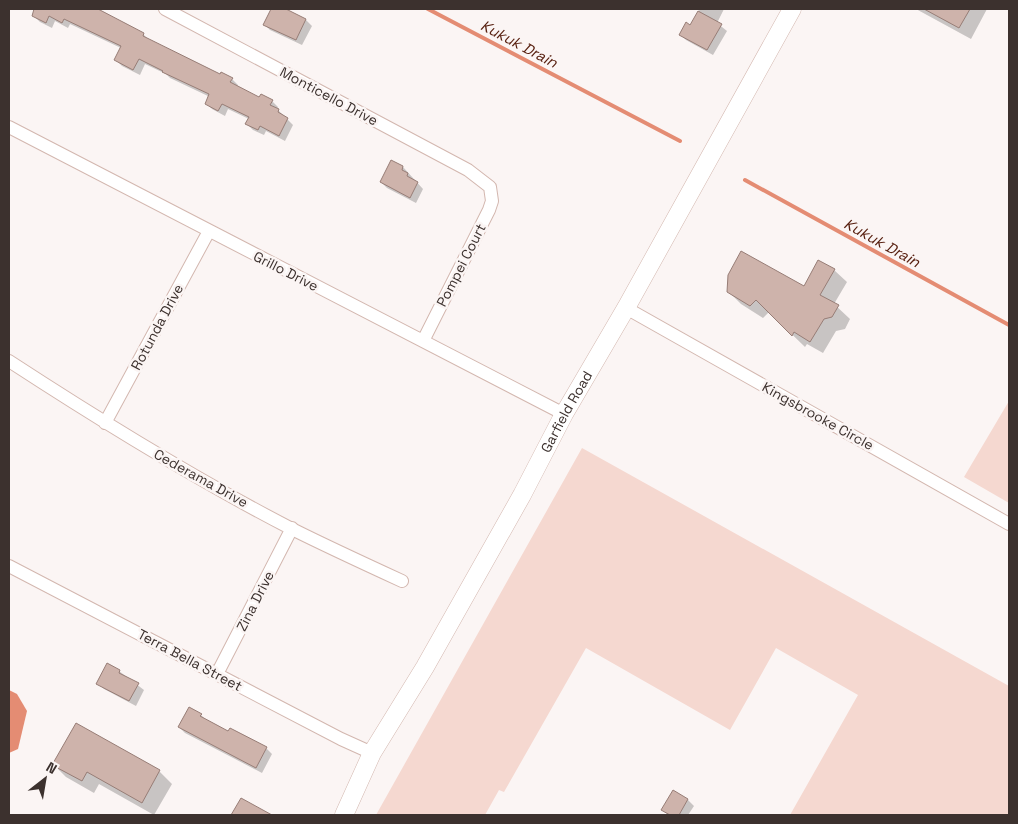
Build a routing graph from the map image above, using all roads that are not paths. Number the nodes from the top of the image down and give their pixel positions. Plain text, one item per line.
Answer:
1 (165, 9) edge
2 (792, 9) edge
3 (9, 127) edge
4 (490, 187) joint
5 (209, 231) junction
6 (626, 308) junction
7 (423, 341) junction
8 (9, 361) edge
9 (564, 414) junction
10 (105, 423) junction
11 (1009, 524) edge
12 (292, 528) junction
13 (9, 566) edge
14 (402, 581) dead end
15 (217, 674) junction
16 (372, 753) junction
17 (344, 815) edge

1 - 4 street, Monticello Drive
2 - 6 main road, Garfield Road
3 - 5 street, Grillo Drive
4 - 7 street, Pompei Court
5 - 7 street, Grillo Drive
5 - 10 street, Rotunda Drive
6 - 9 main road, Garfield Road
6 - 11 street, Kingsbrooke Circle
7 - 9 street, Grillo Drive
8 - 10 street, Cederama Drive
9 - 16 main road, Garfield Road
10 - 12 street, Cederama Drive
12 - 14 street, Cederama Drive
12 - 15 street, Zina Drive
13 - 15 street, Terra Bella Street
15 - 16 street, Terra Bella Street
16 - 17 main road, Garfield Road

